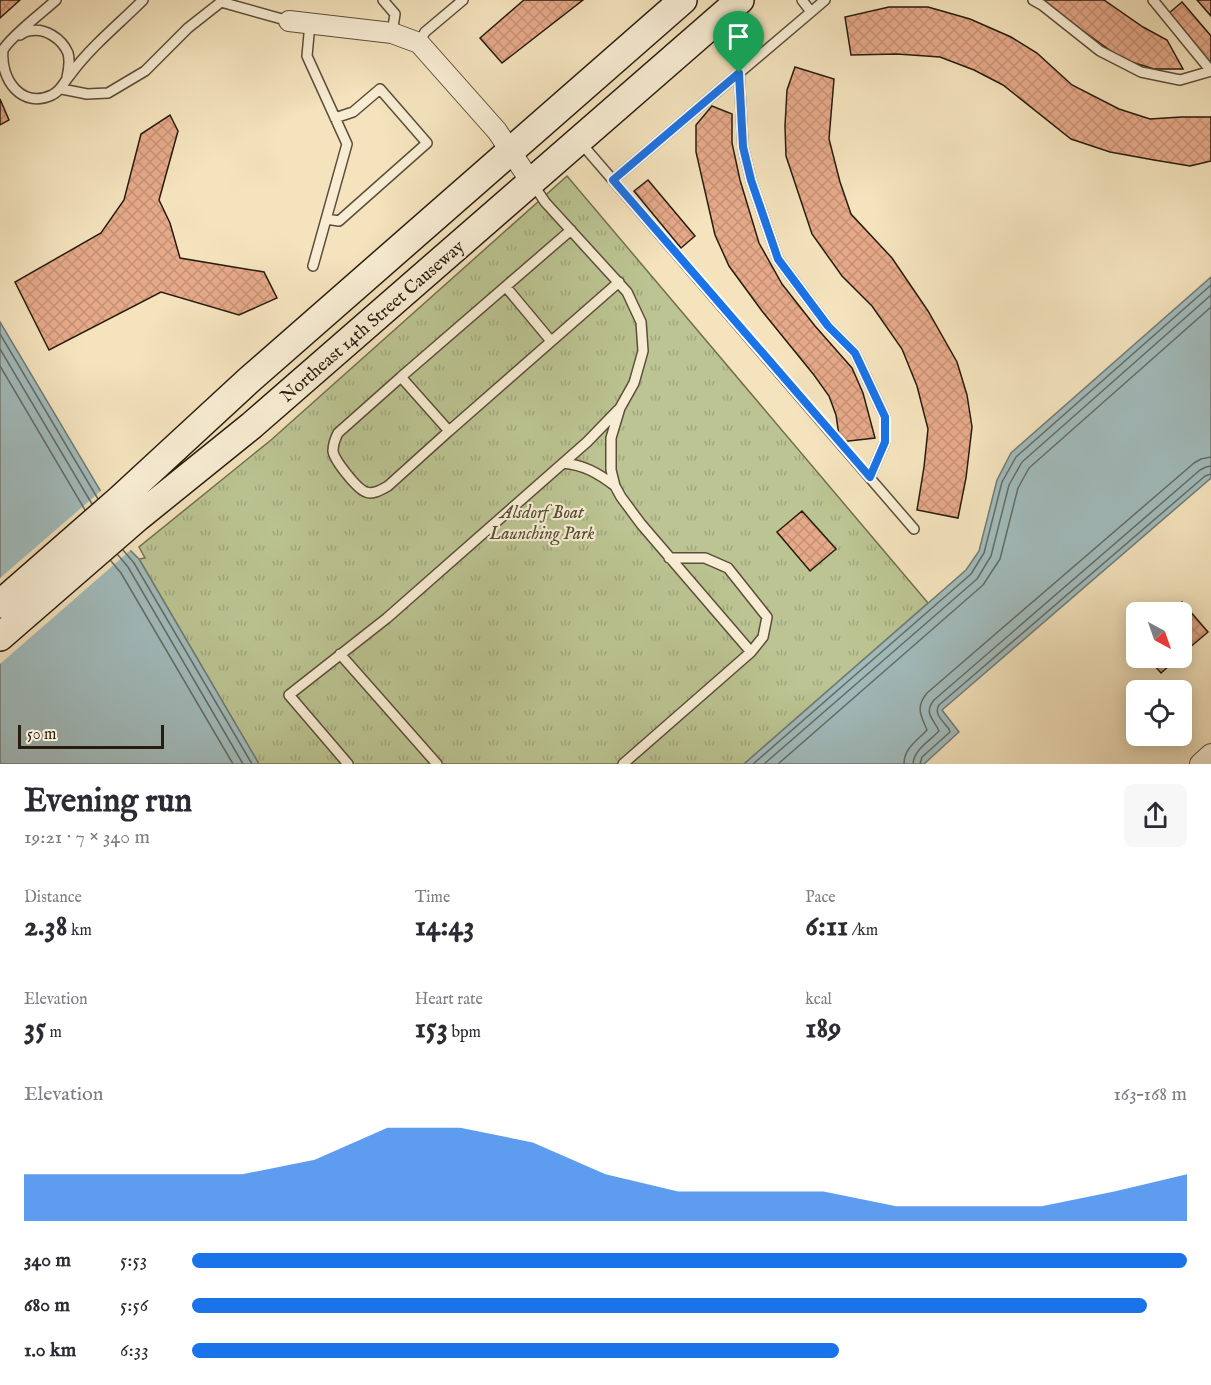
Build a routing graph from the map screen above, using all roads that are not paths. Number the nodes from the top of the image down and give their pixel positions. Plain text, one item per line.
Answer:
1 (56, 0) edge
2 (143, 0) edge
3 (382, 0) edge
4 (463, 0) edge
5 (683, 0) edge
6 (740, 0) edge
7 (802, 0) edge
8 (825, 0) edge
9 (1033, 0) edge
10 (1153, 0) edge
11 (811, 12) junction
12 (289, 21) joint
13 (310, 23) junction
14 (392, 33) junction
15 (15, 37) junction
16 (419, 43) junction
17 (739, 73) junction
18 (67, 77) junction
19 (62, 89) junction
20 (335, 118) junction
21 (579, 141) junction
22 (510, 151) junction
23 (613, 180) junction
24 (531, 182) junction
25 (326, 219) junction
26 (571, 231) junction
27 (314, 266) dead end
28 (619, 282) junction
29 (506, 287) junction
30 (551, 341) junction
31 (401, 377) junction
32 (620, 408) junction
33 (449, 431) junction
34 (563, 463) junction
35 (870, 477) junction
36 (615, 486) junction
37 (128, 508) junction
38 (914, 529) dead end
39 (669, 558) junction
40 (0, 604) edge
41 (0, 637) edge
42 (751, 652) junction
43 (340, 654) junction
44 (348, 764) edge
45 (437, 764) edge
46 (623, 764) edge

1 - 15 lane
2 - 18 lane
3 - 14 lane
4 - 16 lane
5 - 22 main road, Northeast 14th Street Causeway
6 - 21 main road, Northeast 14th Street Causeway
7 - 11 lane
8 - 11 lane
9 - 10 lane
11 - 17 lane
12 - 13 street
12 - 19 lane
13 - 14 street
13 - 20 lane
14 - 16 street
15 - 18 lane
15 - 19 lane
16 - 22 street
17 - 23 lane
17 - 35 lane
18 - 19 lane
20 - 25 lane
20 - 25 lane
21 - 23 lane
21 - 24 main road, Northeast 14th Street Causeway
22 - 24 street
22 - 37 main road, Northeast 14th Street Causeway
23 - 35 lane
24 - 26 lane
24 - 37 main road, Northeast 14th Street Causeway
25 - 27 lane
26 - 28 lane
26 - 29 lane
28 - 30 lane
28 - 32 lane
29 - 30 lane
29 - 31 lane
30 - 33 lane
31 - 33 lane
31 - 33 lane
32 - 34 lane
32 - 36 lane
34 - 36 lane
34 - 43 lane
35 - 38 lane
36 - 39 lane
37 - 40 main road, Northeast 14th Street Causeway
37 - 41 main road, Northeast 14th Street Causeway
39 - 42 lane
39 - 42 lane
42 - 46 lane
43 - 44 lane
43 - 45 lane

